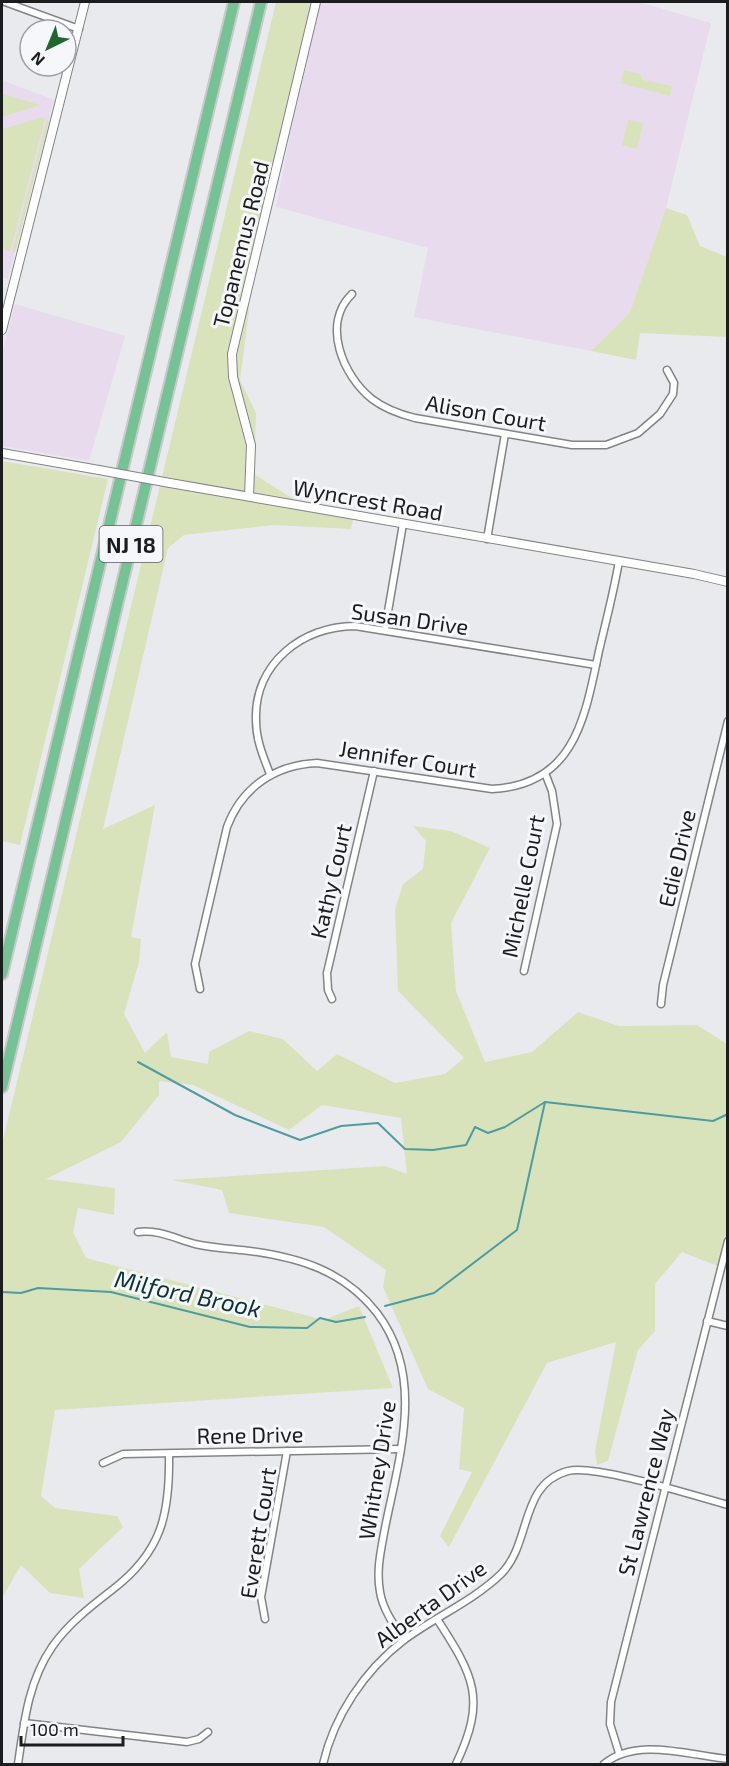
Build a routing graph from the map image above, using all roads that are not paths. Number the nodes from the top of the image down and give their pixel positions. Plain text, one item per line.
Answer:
1 (5, 2) edge
2 (85, 2) edge
3 (234, 2) edge
4 (261, 2) edge
5 (316, 2) edge
6 (79, 29) junction
7 (352, 294) dead end
8 (2, 330) edge
9 (667, 370) dead end
10 (505, 434) junction
11 (2, 453) edge
12 (249, 496) junction
13 (403, 524) junction
14 (487, 539) junction
15 (620, 561) junction
16 (728, 582) edge
17 (385, 629) junction
18 (596, 665) junction
19 (727, 723) edge
20 (374, 771) junction
21 (545, 773) junction
22 (270, 774) junction
23 (524, 971) dead end
24 (2, 974) edge
25 (200, 989) dead end
26 (332, 999) dead end
27 (661, 1004) dead end
28 (2, 1087) edge
29 (138, 1232) dead end
30 (728, 1241) edge
31 (707, 1321) junction
32 (728, 1326) edge
33 (400, 1449) junction
34 (287, 1451) junction
35 (169, 1454) junction
36 (104, 1463) dead end
37 (664, 1489) junction
38 (728, 1504) edge
39 (265, 1619) dead end
40 (437, 1619) junction
41 (404, 1641) junction
42 (24, 1723) junction
43 (208, 1732) dead end
44 (619, 1753) junction
45 (728, 1759) edge
46 (18, 1764) edge
47 (323, 1764) edge
48 (456, 1764) edge
49 (604, 1764) edge

1 - 6 street
2 - 6 street
3 - 24 highway, NJ 18
4 - 28 highway, NJ 18
5 - 12 street, Topanemus Road
6 - 8 street
7 - 10 street, Alison Court
9 - 10 street, Alison Court
10 - 14 street
11 - 12 street, Wyncrest Road, bridge
12 - 13 street, Wyncrest Road
13 - 14 street, Wyncrest Road
13 - 17 street
14 - 15 street, Wyncrest Road
15 - 16 street, Wyncrest Road
15 - 18 street, Jennifer Court
17 - 18 street, Susan Drive
17 - 22 street, Susan Drive
18 - 21 street, Jennifer Court
19 - 27 street, Edie Drive
20 - 21 street, Jennifer Court
20 - 22 street, Jennifer Court
20 - 26 street, Kathy Court
21 - 23 street, Michelle Court
22 - 25 street, Jennifer Court
29 - 33 street, Whitney Drive
30 - 31 street, St Lawrence Way
31 - 32 street
31 - 37 street, St Lawrence Way
33 - 34 street, Rene Drive
33 - 41 street, Whitney Drive
34 - 35 street, Rene Drive
34 - 39 street, Everett Court
35 - 36 street, Rene Drive
35 - 42 street
37 - 38 street, Alberta Drive
37 - 40 street, Alberta Drive
37 - 44 street, St Lawrence Way
40 - 41 street, Alberta Drive
40 - 48 street
41 - 47 street, Alberta Drive
42 - 43 street
42 - 46 street
44 - 45 street
44 - 49 street

